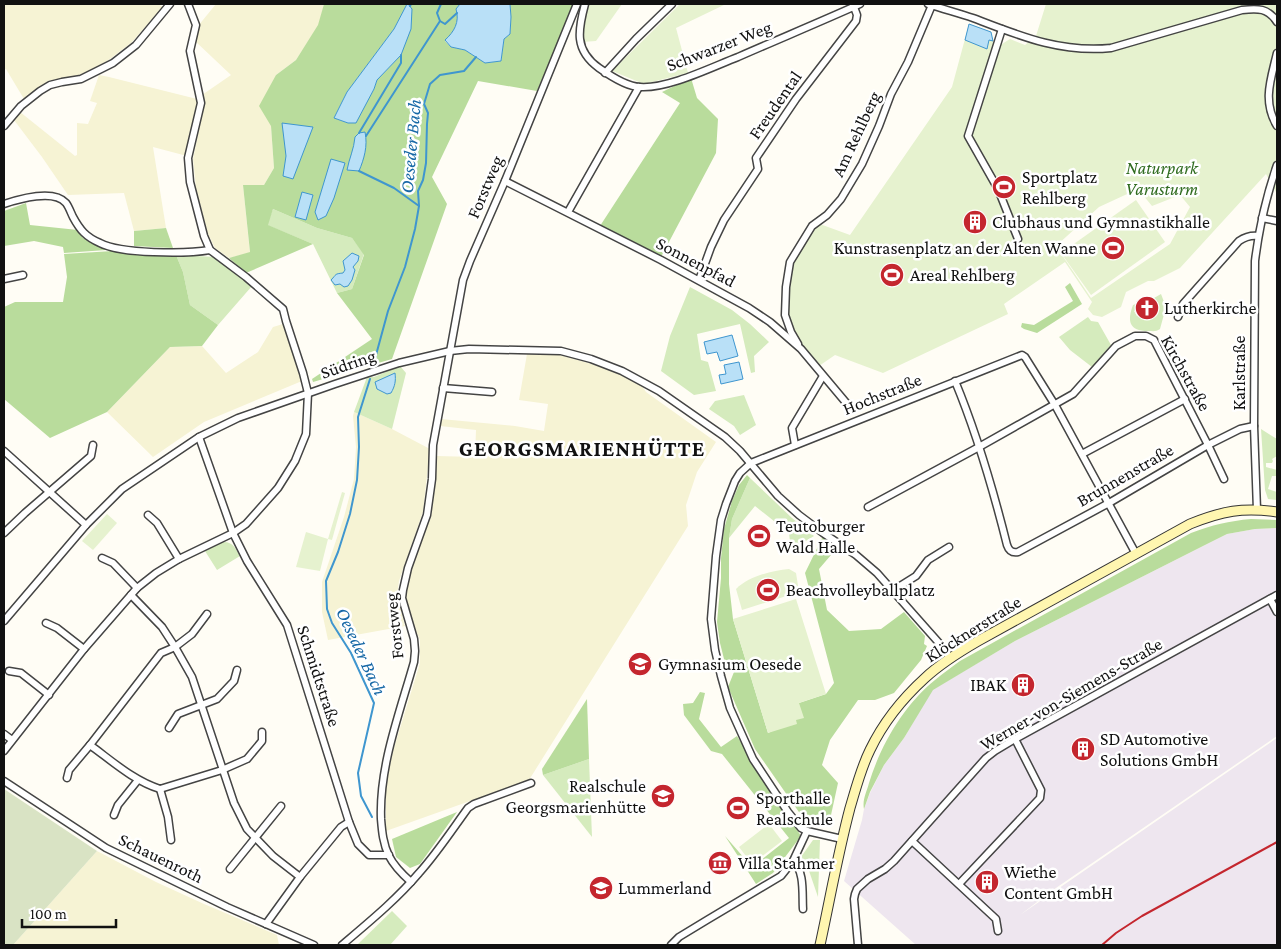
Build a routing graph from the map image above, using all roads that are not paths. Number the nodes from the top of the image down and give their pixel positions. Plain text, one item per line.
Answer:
1 (170, 4) edge
2 (188, 4) edge
3 (577, 4) edge
4 (585, 4) edge
5 (672, 4) edge
6 (930, 4) edge
7 (857, 5) edge
8 (1277, 22) edge
9 (1002, 29) junction
10 (1277, 53) edge
11 (605, 73) junction
12 (639, 87) junction
13 (4, 126) edge
14 (1277, 126) edge
15 (1277, 165) edge
16 (505, 181) junction
17 (4, 204) edge
18 (568, 212) junction
19 (1262, 218) junction
20 (1277, 220) edge
21 (1258, 236) junction
22 (1018, 239) dead end
23 (210, 250) junction
24 (23, 275) dead end
25 (4, 280) edge
26 (699, 280) junction
27 (1178, 317) dead end
28 (801, 349) junction
29 (450, 351) junction
30 (823, 376) junction
31 (955, 381) junction
32 (443, 388) junction
33 (492, 392) dead end
34 (308, 393) junction
35 (1185, 399) junction
36 (848, 405) dead end
37 (1054, 405) junction
38 (1254, 426) junction
39 (199, 437) junction
40 (94, 445) dead end
41 (795, 445) junction
42 (1208, 445) junction
43 (979, 447) junction
44 (4, 451) edge
45 (1082, 454) junction
46 (751, 463) junction
47 (1224, 479) dead end
48 (50, 492) junction
49 (1109, 503) junction
50 (868, 507) dead end
51 (1257, 510) junction
52 (1277, 512) edge
53 (148, 515) dead end
54 (86, 525) junction
55 (4, 533) edge
56 (233, 533) junction
57 (950, 547) dead end
58 (1136, 554) junction
59 (102, 558) dead end
60 (179, 559) junction
61 (137, 588) junction
62 (892, 591) junction
63 (131, 594) junction
64 (1277, 595) edge
65 (1270, 599) junction
66 (1277, 612) edge
67 (207, 614) dead end
68 (4, 621) edge
69 (46, 623) dead end
70 (175, 646) junction
71 (84, 649) junction
72 (950, 658) junction
73 (238, 670) dead end
74 (10, 671) dead end
75 (49, 695) junction
76 (201, 705) junction
77 (170, 728) dead end
78 (262, 732) dead end
79 (4, 734) edge
80 (12, 740) junction
81 (1015, 740) junction
82 (90, 745) junction
83 (4, 751) edge
84 (222, 770) junction
85 (67, 778) dead end
86 (138, 780) junction
87 (4, 781) edge
88 (531, 783) dead end
89 (160, 789) junction
90 (281, 806) dead end
91 (114, 815) dead end
92 (349, 822) junction
93 (807, 831) junction
94 (256, 838) junction
95 (842, 839) junction
96 (171, 840) dead end
97 (912, 841) junction
98 (389, 856) junction
99 (793, 861) junction
100 (230, 869) dead end
101 (300, 877) junction
102 (411, 882) junction
103 (959, 884) junction
104 (803, 909) dead end
105 (266, 924) junction
106 (998, 931) dead end
107 (314, 945) edge
108 (342, 945) edge
109 (671, 945) edge
110 (820, 945) edge
111 (858, 945) edge

1 - 13 street
2 - 23 street
3 - 16 street, Forstweg
4 - 11 street, Schwarzer Weg
5 - 11 street
6 - 9 street
6 - 28 street, Am Rehlberg
7 - 12 street, Schwarzer Weg
7 - 26 street, Freudental
8 - 9 street
9 - 22 street
10 - 14 street
11 - 12 street, Schwarzer Weg
12 - 18 street
15 - 19 street, Karlstraße
16 - 18 street, Sonnenpfad
16 - 29 street, Forstweg
17 - 23 street
18 - 26 street, Sonnenpfad
19 - 20 street
19 - 21 street, Karlstraße
21 - 27 street
21 - 38 street, Karlstraße
23 - 34 street
24 - 25 street
26 - 28 street, Sonnenpfad
28 - 30 street, Sonnenpfad
29 - 32 street, Forstweg
29 - 34 street, Südring
29 - 46 street, Südring
30 - 36 street, Sonnenpfad
30 - 41 street
31 - 37 street, Hochstraße
31 - 41 street, Hochstraße
31 - 43 street
32 - 33 street
32 - 98 street, Forstweg
34 - 39 street, Südring
34 - 56 street
35 - 37 street, Kirchstraße
35 - 42 street, Kirchstraße
35 - 45 street
37 - 43 street
37 - 45 street
38 - 42 street, Brunnenstraße
38 - 51 street, Karlstraße
39 - 54 street, Südring
39 - 56 street, Schmidtstraße
40 - 48 street
41 - 46 street, Hochstraße
42 - 47 street, Kirchstraße
42 - 49 street, Brunnenstraße
43 - 49 street, Brunnenstraße
43 - 50 street
44 - 48 street
45 - 49 street
46 - 62 street, Südring
46 - 93 street
48 - 54 street
48 - 55 street
49 - 58 street
51 - 52 main road, Klöcknerstraße
51 - 58 main road, Klöcknerstraße
53 - 60 street
54 - 68 street, Südring
56 - 60 street
56 - 92 street, Schmidtstraße
57 - 62 street
58 - 72 main road, Klöcknerstraße
59 - 61 street
60 - 61 street
61 - 63 street
62 - 72 street, Südring
63 - 70 street
63 - 71 street
64 - 65 street, Werner-von-Siemens-Straße
65 - 66 street
65 - 81 street, Werner-von-Siemens-Straße
67 - 70 street
69 - 71 street
70 - 76 street
70 - 82 street
71 - 75 street
72 - 95 main road, Klöcknerstraße
73 - 76 street
74 - 75 street
75 - 80 street
76 - 77 street
76 - 84 street
78 - 84 street
79 - 80 street
80 - 83 street
81 - 97 street, Werner-von-Siemens-Straße
81 - 103 street
82 - 85 street
82 - 86 street
84 - 89 street
84 - 94 street
86 - 89 street
86 - 91 street
87 - 105 street, Schauenroth
88 - 102 street
89 - 96 street
90 - 94 street
92 - 98 street, Schmidtstraße
92 - 101 street
93 - 95 street
93 - 99 street
94 - 100 street
94 - 101 street
95 - 110 main road, Klöcknerstraße
97 - 103 street
97 - 111 street, Werner-von-Siemens-Straße
98 - 102 street, Forstweg
99 - 104 street
99 - 109 street
101 - 105 street
102 - 108 street
103 - 106 street
105 - 107 street, Schauenroth

